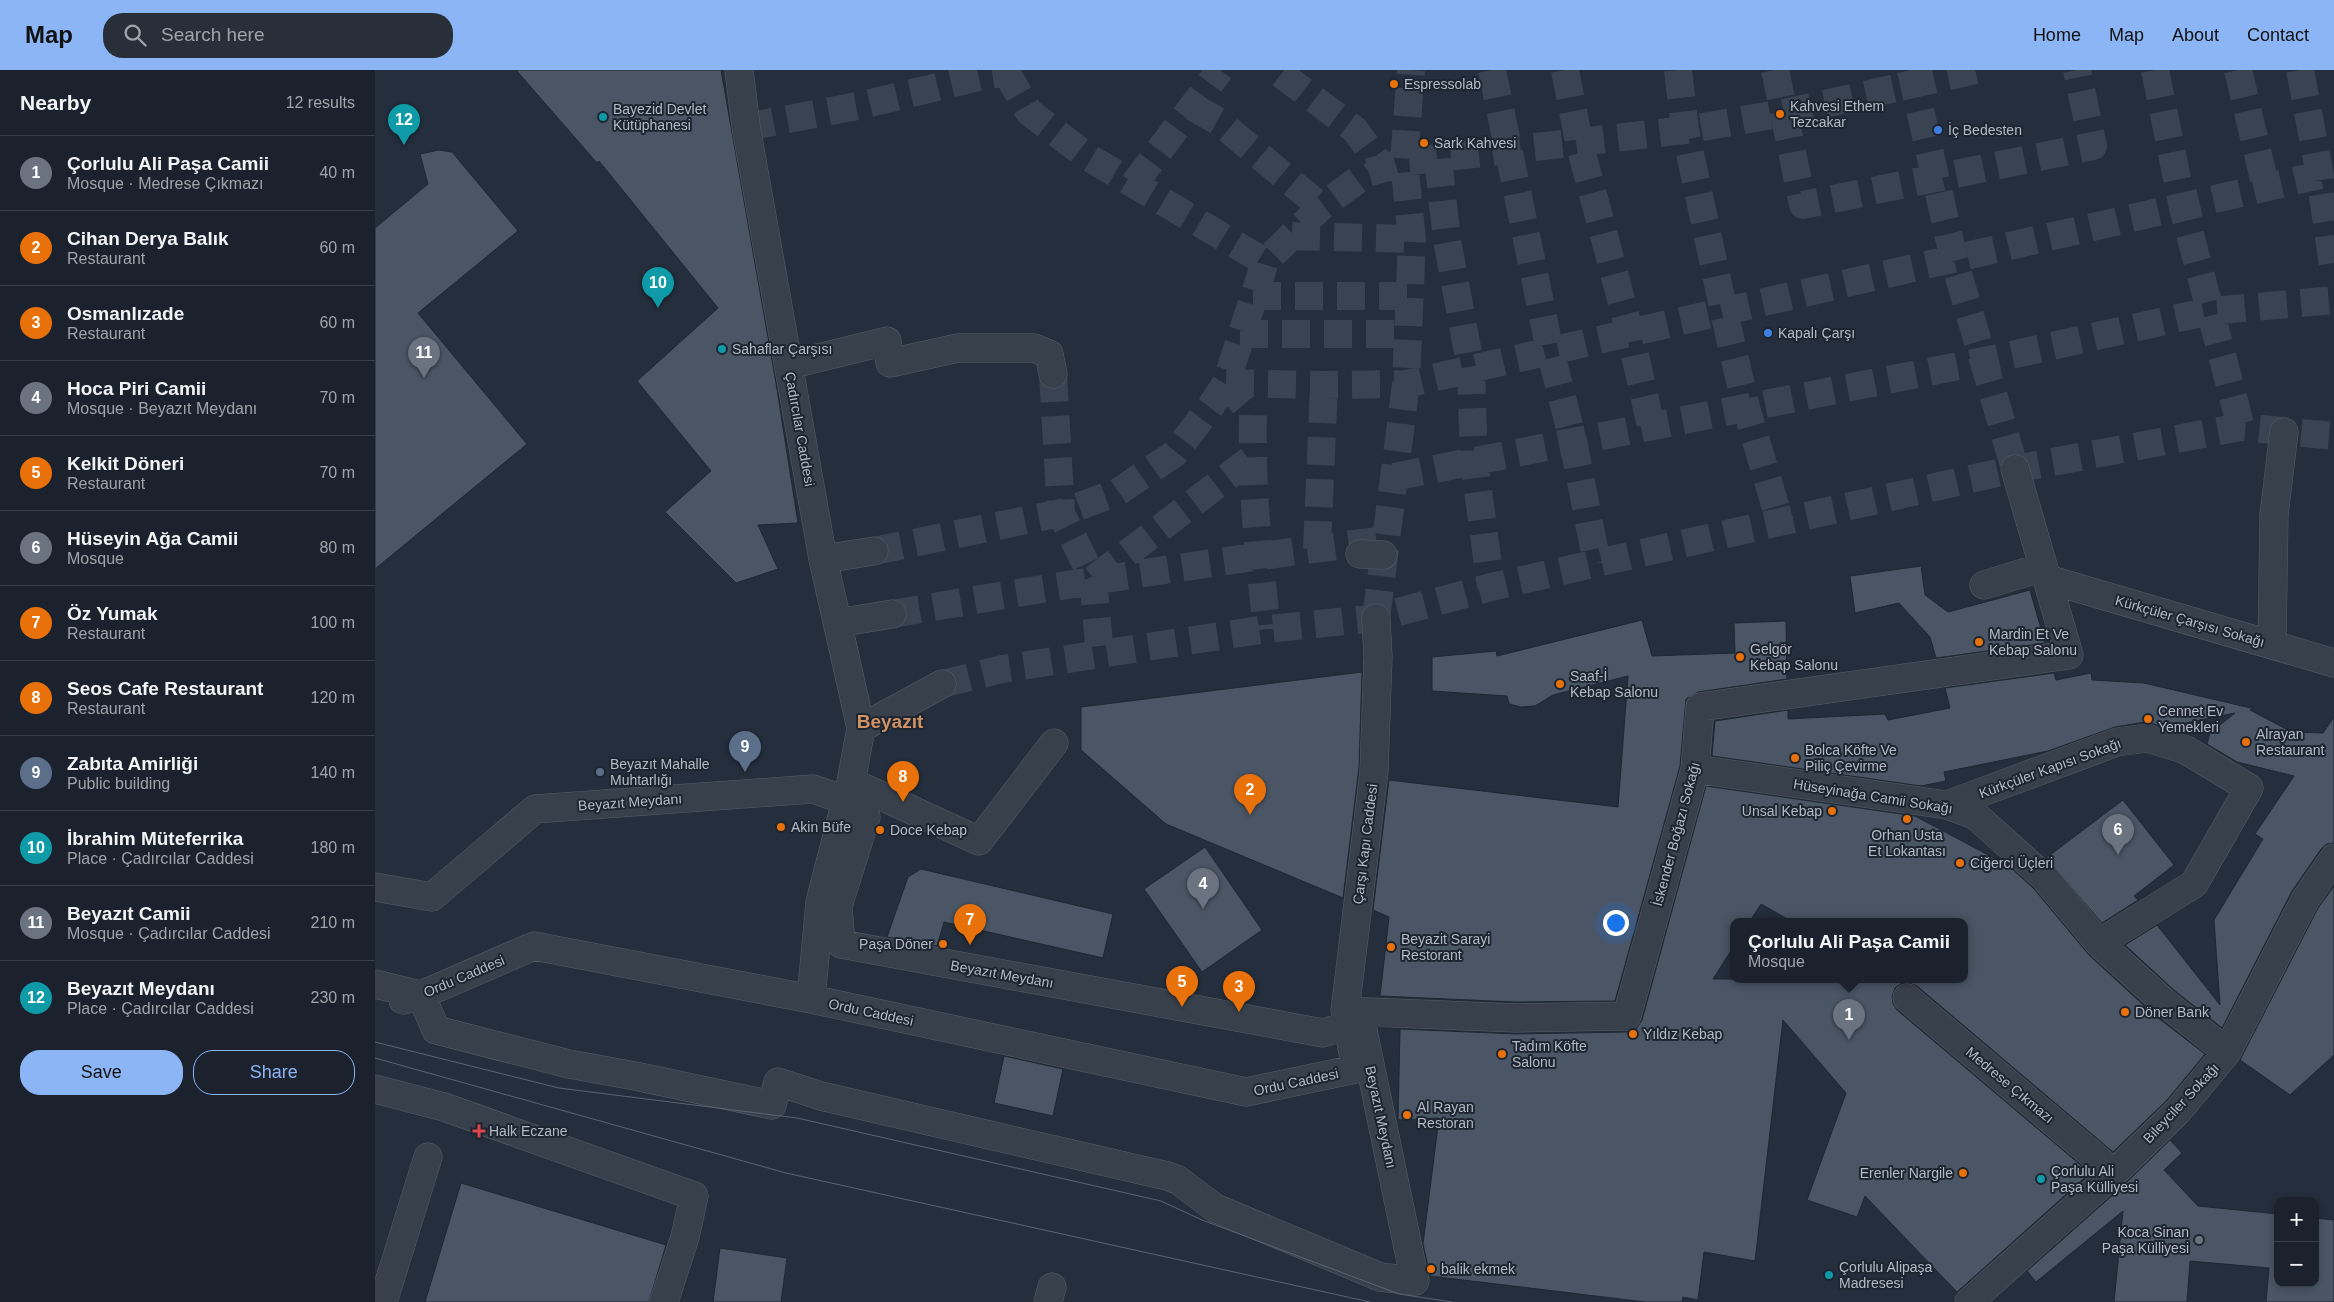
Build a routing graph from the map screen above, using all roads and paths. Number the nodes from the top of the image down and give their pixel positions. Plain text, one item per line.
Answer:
1 (739, 70) edge
2 (789, 365) junction
3 (1053, 374) tunnel mouth
4 (2284, 432) dead end
5 (2015, 469) tunnel mouth
6 (874, 551) tunnel mouth
7 (823, 559) junction
8 (2045, 573) junction
9 (1984, 585) dead end
10 (892, 614) tunnel mouth
11 (1376, 618) tunnel mouth
12 (838, 623) junction
13 (2272, 644) junction
14 (2334, 663) edge
15 (942, 684) tunnel mouth
16 (861, 728) junction
17 (1054, 743) dead end
18 (1695, 769) junction
19 (848, 791) junction
20 (1947, 805) junction
21 (2334, 858) edge
22 (375, 887) edge
23 (2099, 943) junction
24 (421, 995) junction
25 (381, 996) edge
26 (1907, 998) dead end
27 (811, 999) junction
28 (1346, 1018) junction
29 (2227, 1052) junction
30 (1357, 1069) joint
31 (377, 1089) edge
32 (428, 1157) dead end
33 (2114, 1173) junction
34 (383, 1302) edge
35 (664, 1302) edge
36 (1969, 1302) edge

1 - 2 street, Çadırcılar Caddesi
2 - 3 street
2 - 7 street, Çadırcılar Caddesi
4 - 13 street
5 - 8 street
6 - 7 street
7 - 12 street, Çadırcılar Caddesi
8 - 9 street
8 - 13 street, Kürkçüler Çarşısı Sokağı
8 - 18 street, İskender Boğazı Sokağı
10 - 12 street
11 - 28 street, Çarşı Kapı Caddesi
12 - 16 street, Çadırcılar Caddesi
13 - 14 street, Kürkçüler Çarşısı Sokağı
15 - 16 street
16 - 19 street
17 - 19 street
18 - 20 street, Hüseyinağa Camii Sokağı
18 - 28 street, İskender Boğazı Sokağı
19 - 22 street, Beyazıt Meydanı
19 - 27 street
19 - 28 street, Beyazıt Meydanı
20 - 23 street, Hüseyinağa Camii Sokağı
20 - 23 street, Kürkçüler Kapısı Sokağı
21 - 29 street, Bileyciler Sokağı
23 - 29 street, Hüseyinağa Camii Sokağı
24 - 25 street, Ordu Caddesi
24 - 27 street, Ordu Caddesi
24 - 28 street, Beyazıt Meydanı
26 - 33 street, Medrese Çıkmazı
27 - 30 street, Ordu Caddesi
28 - 30 street, Çarşı Kapı Caddesi
29 - 33 street, Bileyciler Sokağı
31 - 35 street
32 - 34 street
33 - 36 street, Bileyciler Sokağı

